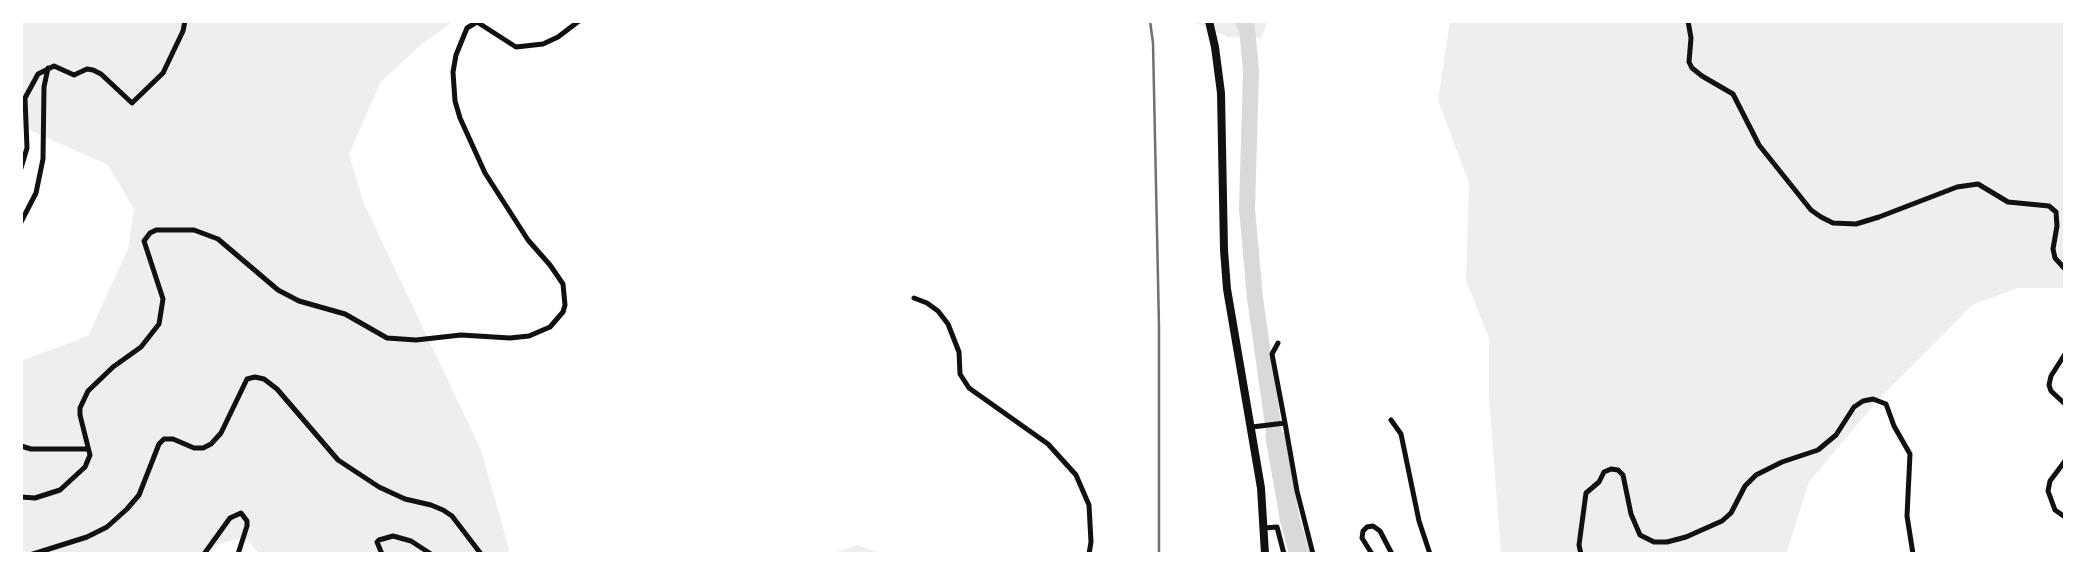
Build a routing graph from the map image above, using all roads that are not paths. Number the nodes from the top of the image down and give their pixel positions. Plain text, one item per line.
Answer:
1 (185, 21) edge
2 (579, 21) edge
3 (1209, 21) edge
4 (1688, 21) edge
5 (48, 68) junction
6 (21, 168) edge
7 (21, 222) edge
8 (2065, 269) edge
9 (914, 298) dead end
10 (1278, 343) dead end
11 (2065, 354) edge
12 (2065, 404) edge
13 (1391, 420) dead end
14 (1283, 423) junction
15 (1256, 426) junction
16 (21, 446) edge
17 (87, 449) junction
18 (2065, 461) edge
19 (21, 497) edge
20 (2065, 517) edge
21 (1264, 528) junction
22 (33, 554) edge
23 (204, 554) edge
24 (238, 554) edge
25 (382, 554) edge
26 (431, 554) edge
27 (481, 554) edge
28 (1089, 554) edge
29 (1265, 554) edge
30 (1284, 554) edge
31 (1313, 554) edge
32 (1372, 554) edge
33 (1392, 554) edge
34 (1430, 554) edge
35 (1581, 554) edge
36 (1913, 554) edge

1 - 5 street
2 - 17 street
3 - 15 main road
4 - 8 street
5 - 6 street
5 - 7 street
9 - 28 street
10 - 14 street
11 - 12 street
13 - 34 street
14 - 15 street
14 - 31 street
15 - 21 main road
16 - 17 street
17 - 19 street
18 - 20 street
21 - 29 main road
21 - 30 street
22 - 27 street
23 - 24 street
25 - 26 street
32 - 33 street
35 - 36 street

